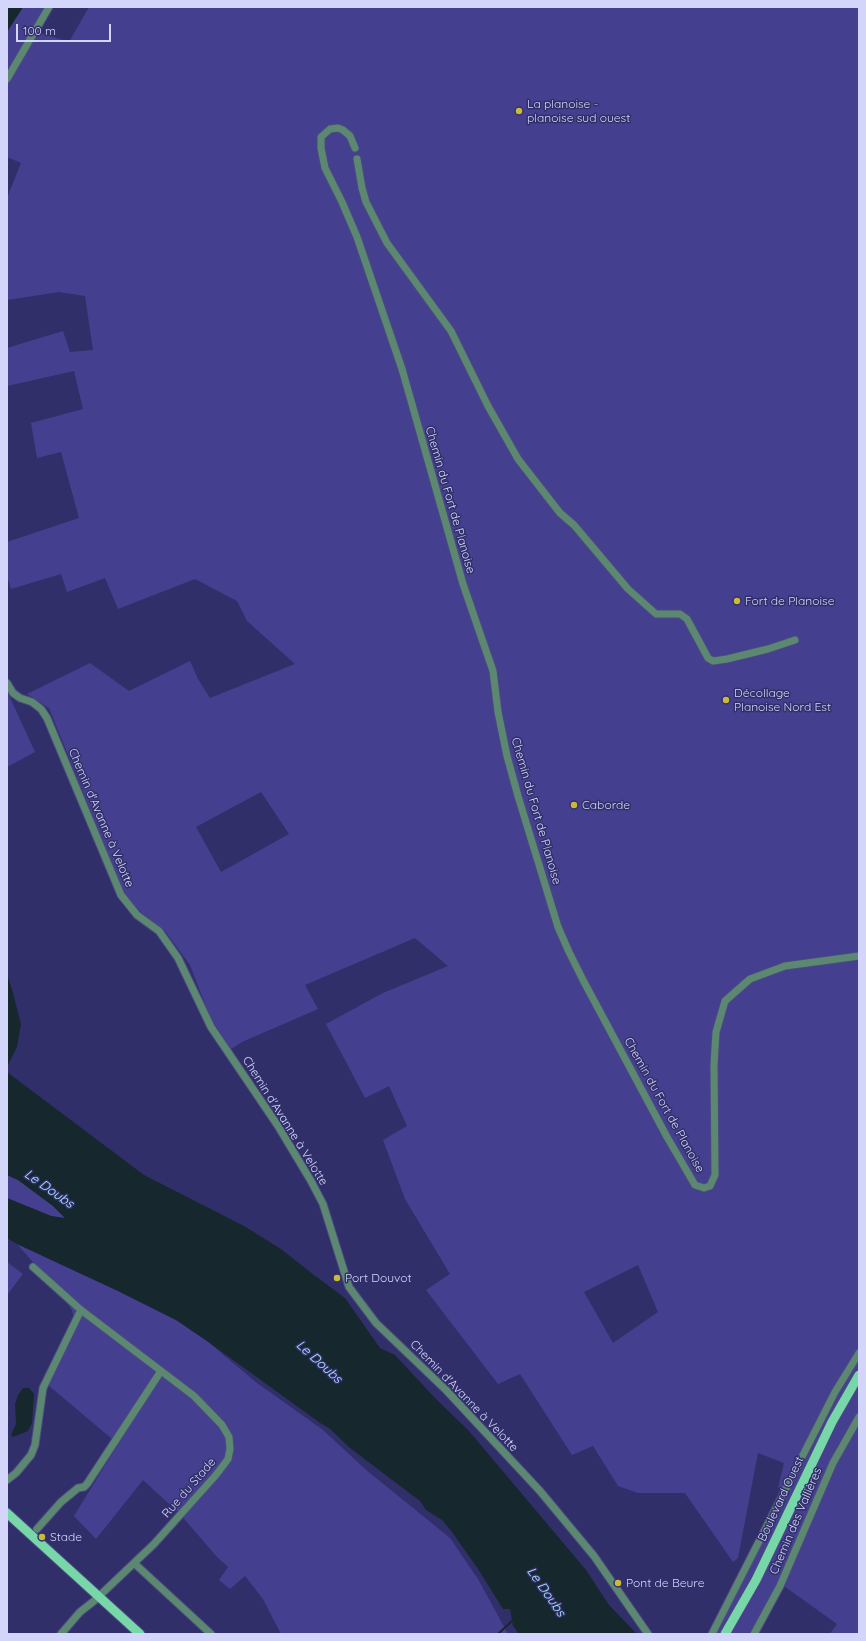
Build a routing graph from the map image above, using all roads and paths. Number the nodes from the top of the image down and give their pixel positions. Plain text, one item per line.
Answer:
1 (49, 7) edge
2 (7, 78) edge
3 (354, 148) dead end
4 (357, 158) dead end
5 (795, 640) dead end
6 (7, 683) edge
7 (859, 956) edge
8 (33, 1267) dead end
9 (81, 1310) junction
10 (859, 1353) edge
11 (161, 1370) junction
12 (859, 1375) edge
13 (859, 1417) edge
14 (7, 1480) edge
15 (7, 1513) edge
16 (37, 1529) dead end
17 (134, 1563) junction
18 (99, 1596) junction
19 (61, 1634) edge
20 (140, 1634) edge
21 (211, 1634) edge
22 (648, 1634) edge
23 (712, 1634) edge
24 (725, 1634) edge
25 (754, 1634) edge

1 - 2 street
3 - 7 street, Chemin du Fort de Planoise
4 - 5 street
6 - 22 street, Chemin d'Avanne à Velotte
8 - 9 street, Rue du Stade
9 - 11 street, Rue du Stade
9 - 14 street
10 - 23 street, Chemin des Vallières
11 - 16 street
11 - 17 street, Rue du Stade
12 - 24 main road, Boulevard Ouest
13 - 25 street, Chemin des Vallières
15 - 18 main road
17 - 18 street, Rue du Stade
17 - 21 street
18 - 19 street, Rue du Stade
18 - 20 main road

